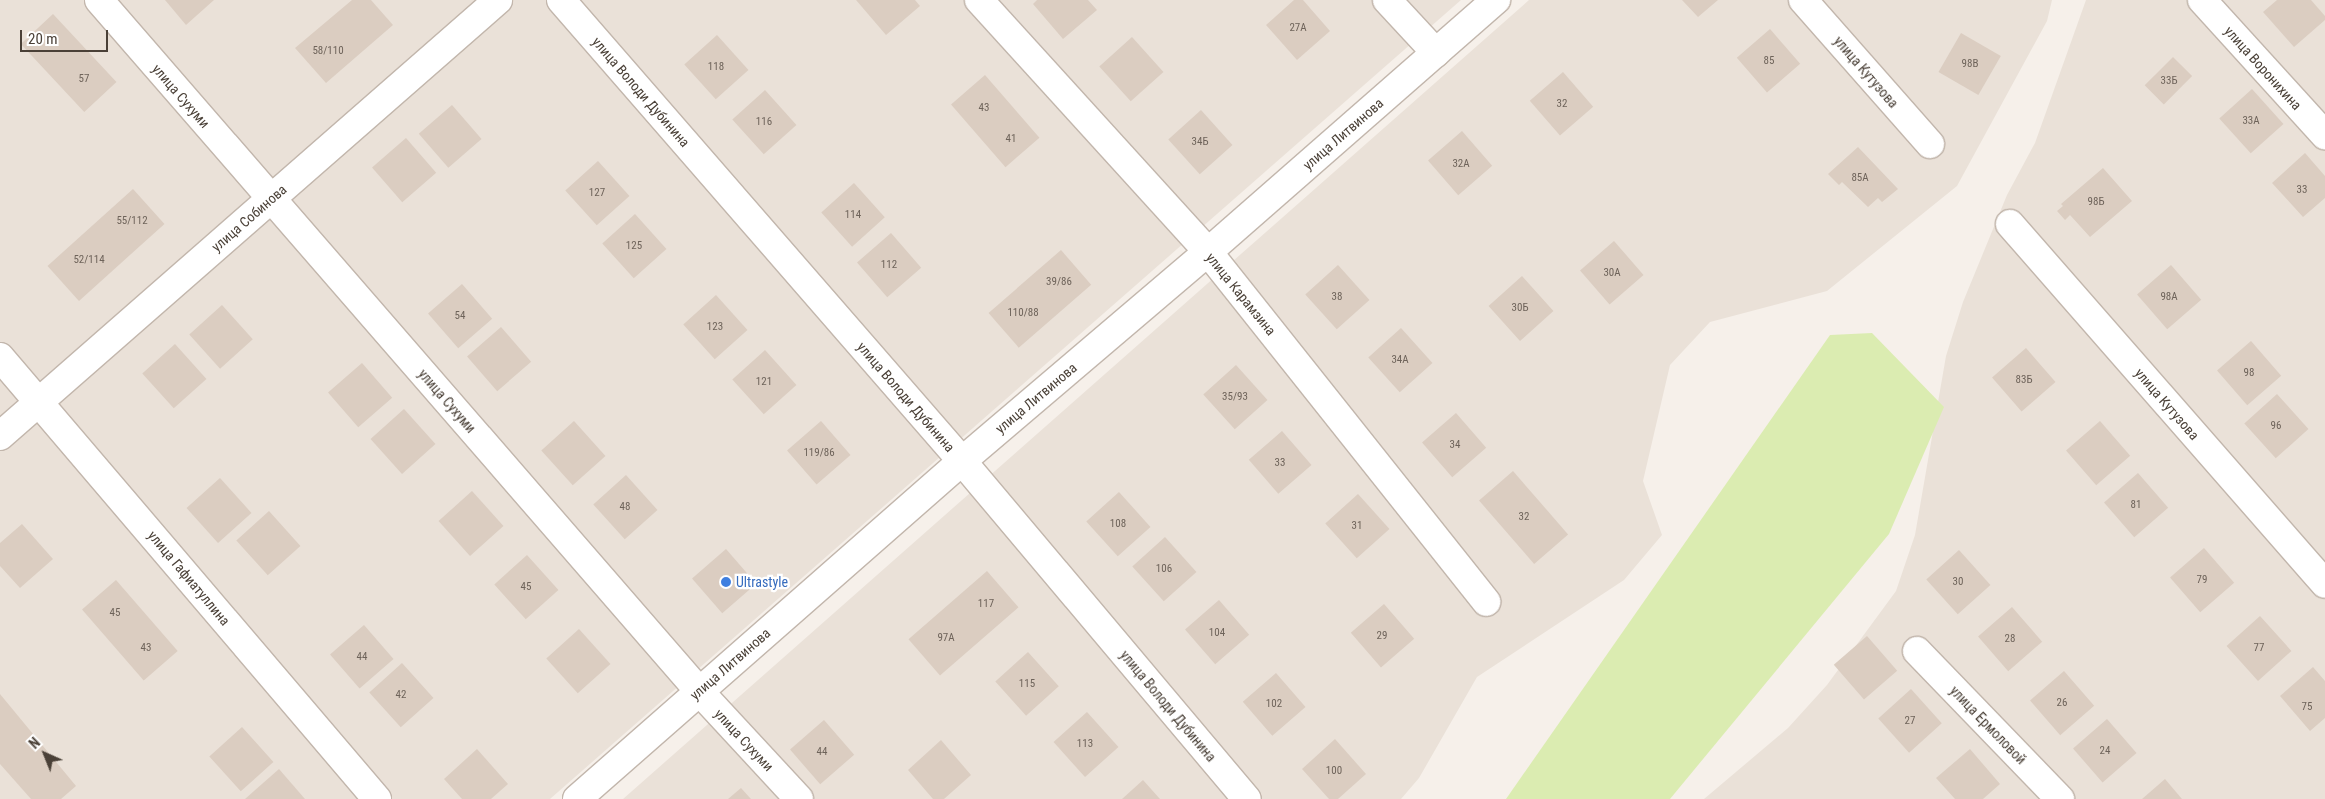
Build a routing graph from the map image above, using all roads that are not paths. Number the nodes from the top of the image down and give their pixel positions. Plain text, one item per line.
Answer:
1 (99, 0) edge
2 (498, 0) edge
3 (561, 0) edge
4 (979, 0) edge
5 (1387, 0) edge
6 (1496, 0) edge
7 (1803, 0) edge
8 (2202, 0) edge
9 (1436, 54) junction
10 (2325, 135) edge
11 (1930, 144) dead end
12 (271, 199) junction
13 (2010, 224) dead end
14 (1208, 252) junction
15 (0, 356) edge
16 (39, 402) junction
17 (0, 436) edge
18 (962, 461) junction
19 (2325, 584) edge
20 (1486, 602) dead end
21 (1917, 651) dead end
22 (699, 692) junction
23 (377, 799) edge
24 (577, 799) edge
25 (799, 799) edge
26 (1247, 799) edge
27 (2060, 799) edge

1 - 12 street, улица Сухуми
2 - 12 street, улица Собинова
3 - 18 street, улица Володи Дубинина
4 - 14 street, улица Карамзина
5 - 9 street
6 - 9 street, улица Литвинова
7 - 11 street, улица Кутузова
8 - 10 street, улица Воронихина
9 - 14 street, улица Литвинова
12 - 16 street, улица Собинова
12 - 22 street, улица Сухуми
13 - 19 street, улица Кутузова
14 - 18 street, улица Литвинова
14 - 20 street, улица Карамзина
15 - 16 street, улица Гафиатуллина
16 - 17 street, улица Собинова
16 - 23 street, улица Гафиатуллина
18 - 22 street, улица Литвинова
18 - 26 street, улица Володи Дубинина
21 - 27 street, улица Ермоловой
22 - 24 street, улица Литвинова
22 - 25 street, улица Сухуми

